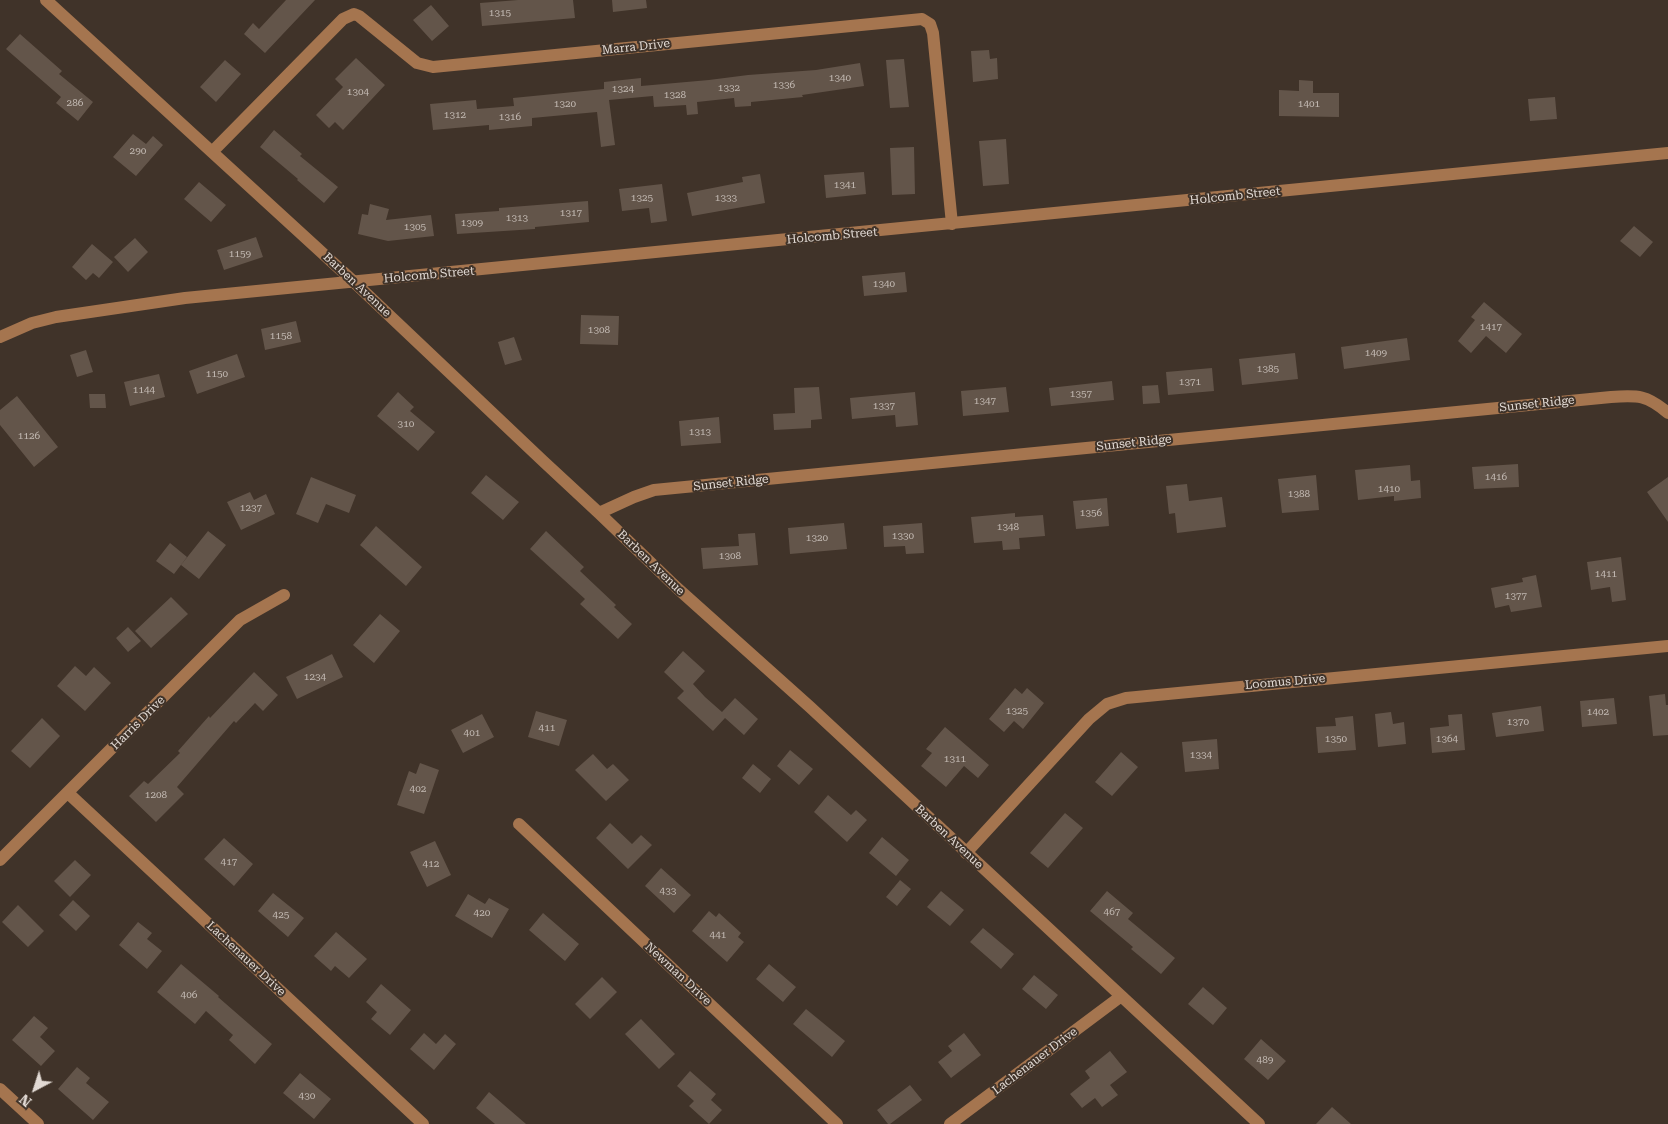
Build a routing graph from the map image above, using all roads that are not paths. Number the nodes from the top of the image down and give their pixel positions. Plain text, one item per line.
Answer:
1 (46, 0) edge
2 (213, 151) junction
3 (1668, 153) edge
4 (952, 224) junction
5 (354, 282) junction
6 (0, 337) edge
7 (1668, 413) edge
8 (600, 513) junction
9 (284, 595) dead end
10 (1668, 646) edge
11 (68, 793) junction
12 (519, 824) dead end
13 (966, 853) junction
14 (0, 860) edge
15 (1120, 997) junction
16 (0, 1089) edge
17 (38, 1124) edge
18 (423, 1124) edge
19 (837, 1124) edge
20 (950, 1124) edge
21 (1258, 1124) edge

1 - 2 street, Barben Avenue
2 - 4 street, Marra Drive
2 - 5 street, Barben Avenue
3 - 4 street, Holcomb Street
4 - 5 street, Holcomb Street
5 - 6 street, Holcomb Street
5 - 8 street, Barben Avenue
7 - 8 street, Sunset Ridge
8 - 13 street, Barben Avenue
9 - 11 street, Harris Drive
10 - 13 street, Loomus Drive
11 - 14 street, Harris Drive
11 - 18 street, Lachenauer Drive
12 - 19 street, Newman Drive
13 - 15 street, Barben Avenue
15 - 20 street, Lachenauer Drive
15 - 21 street, Barben Avenue
16 - 17 street

